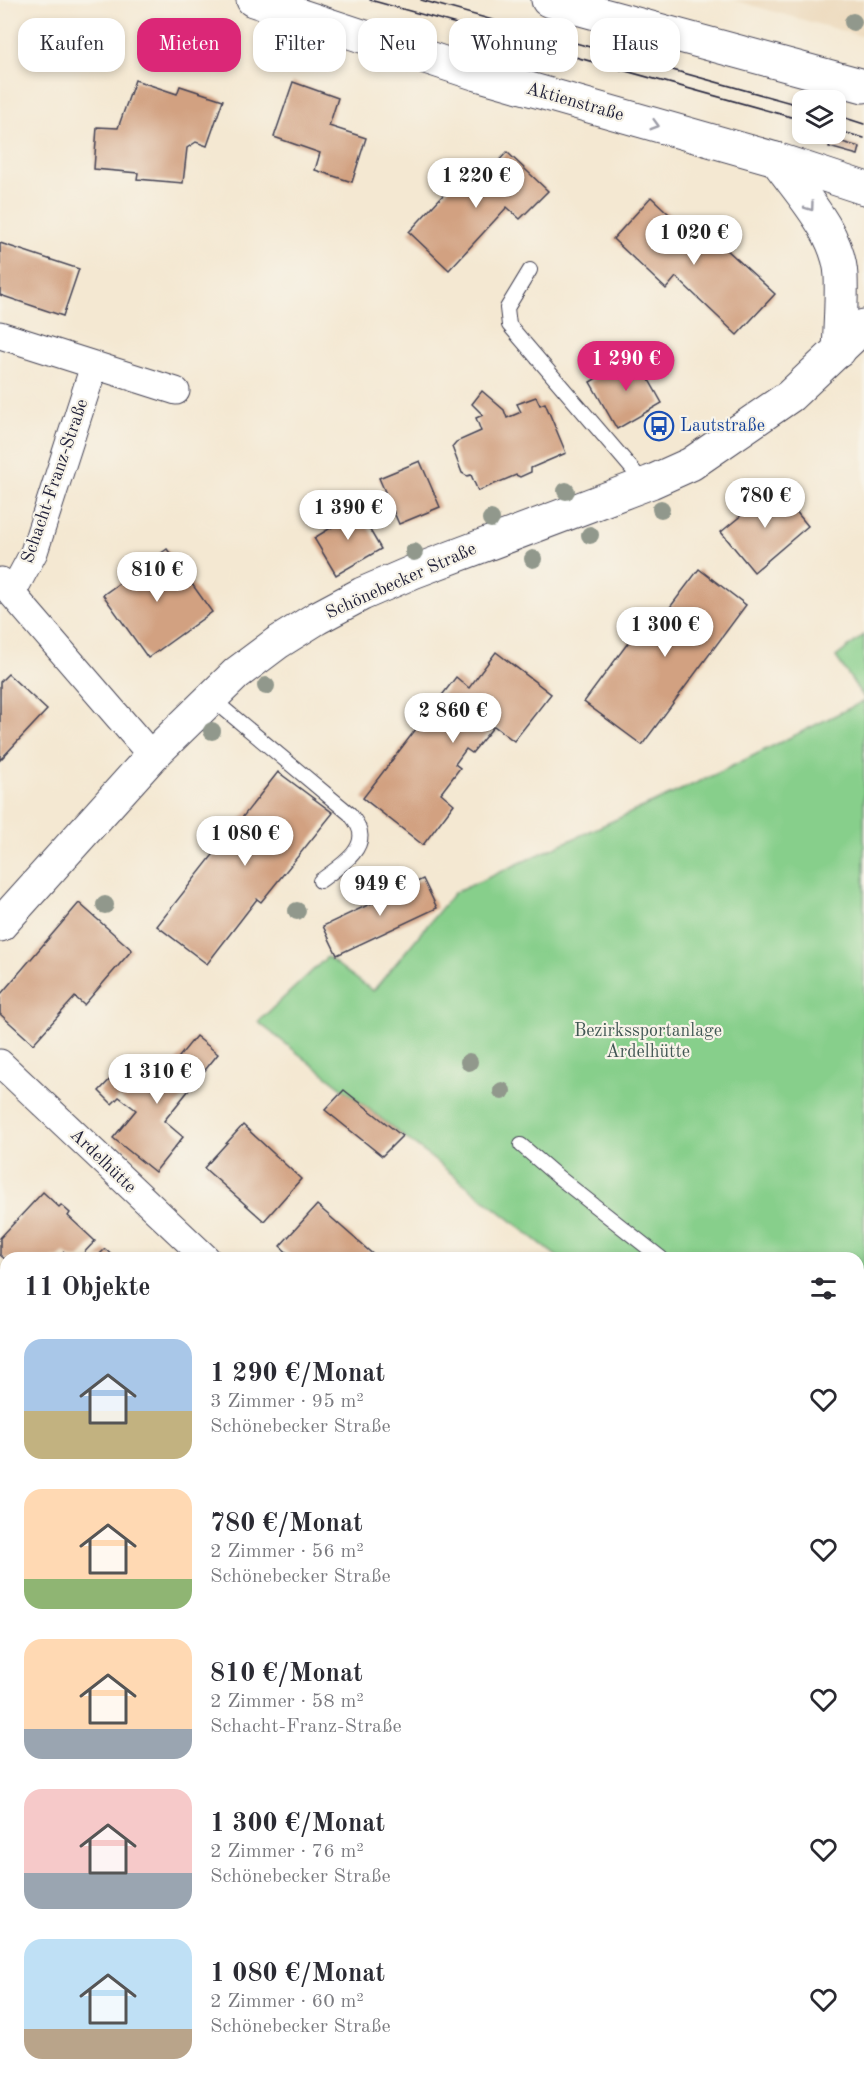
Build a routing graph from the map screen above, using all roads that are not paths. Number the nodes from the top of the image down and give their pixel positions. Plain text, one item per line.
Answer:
1 (254, 0) edge
2 (548, 0) edge
3 (864, 86) edge
4 (776, 159) junction
5 (864, 188) edge
6 (530, 270) dead end
7 (864, 326) edge
8 (0, 335) edge
9 (839, 351) junction
10 (94, 366) junction
11 (176, 391) dead end
12 (645, 484) junction
13 (6, 586) edge
14 (211, 698) junction
15 (152, 756) junction
16 (320, 881) dead end
17 (0, 925) edge
18 (0, 1063) edge
19 (521, 1145) dead end
20 (200, 1252) edge
21 (653, 1252) edge

1 -> 4 street, Aktienstraße
2 - 3 street
4 - 5 street, Aktienstraße
4 -> 9 street
6 - 12 lane
7 - 9 street, Schönebecker Straße
8 - 10 street
9 - 12 street, Schönebecker Straße
10 - 11 street
10 - 13 street, Schacht-Franz-Straße
12 - 14 street, Schönebecker Straße
13 - 15 street, Schacht-Franz-Straße
14 - 15 street, Schönebecker Straße
14 - 16 lane
15 - 17 street, Schönebecker Straße
18 - 20 street, Ardelhütte
19 - 21 lane

